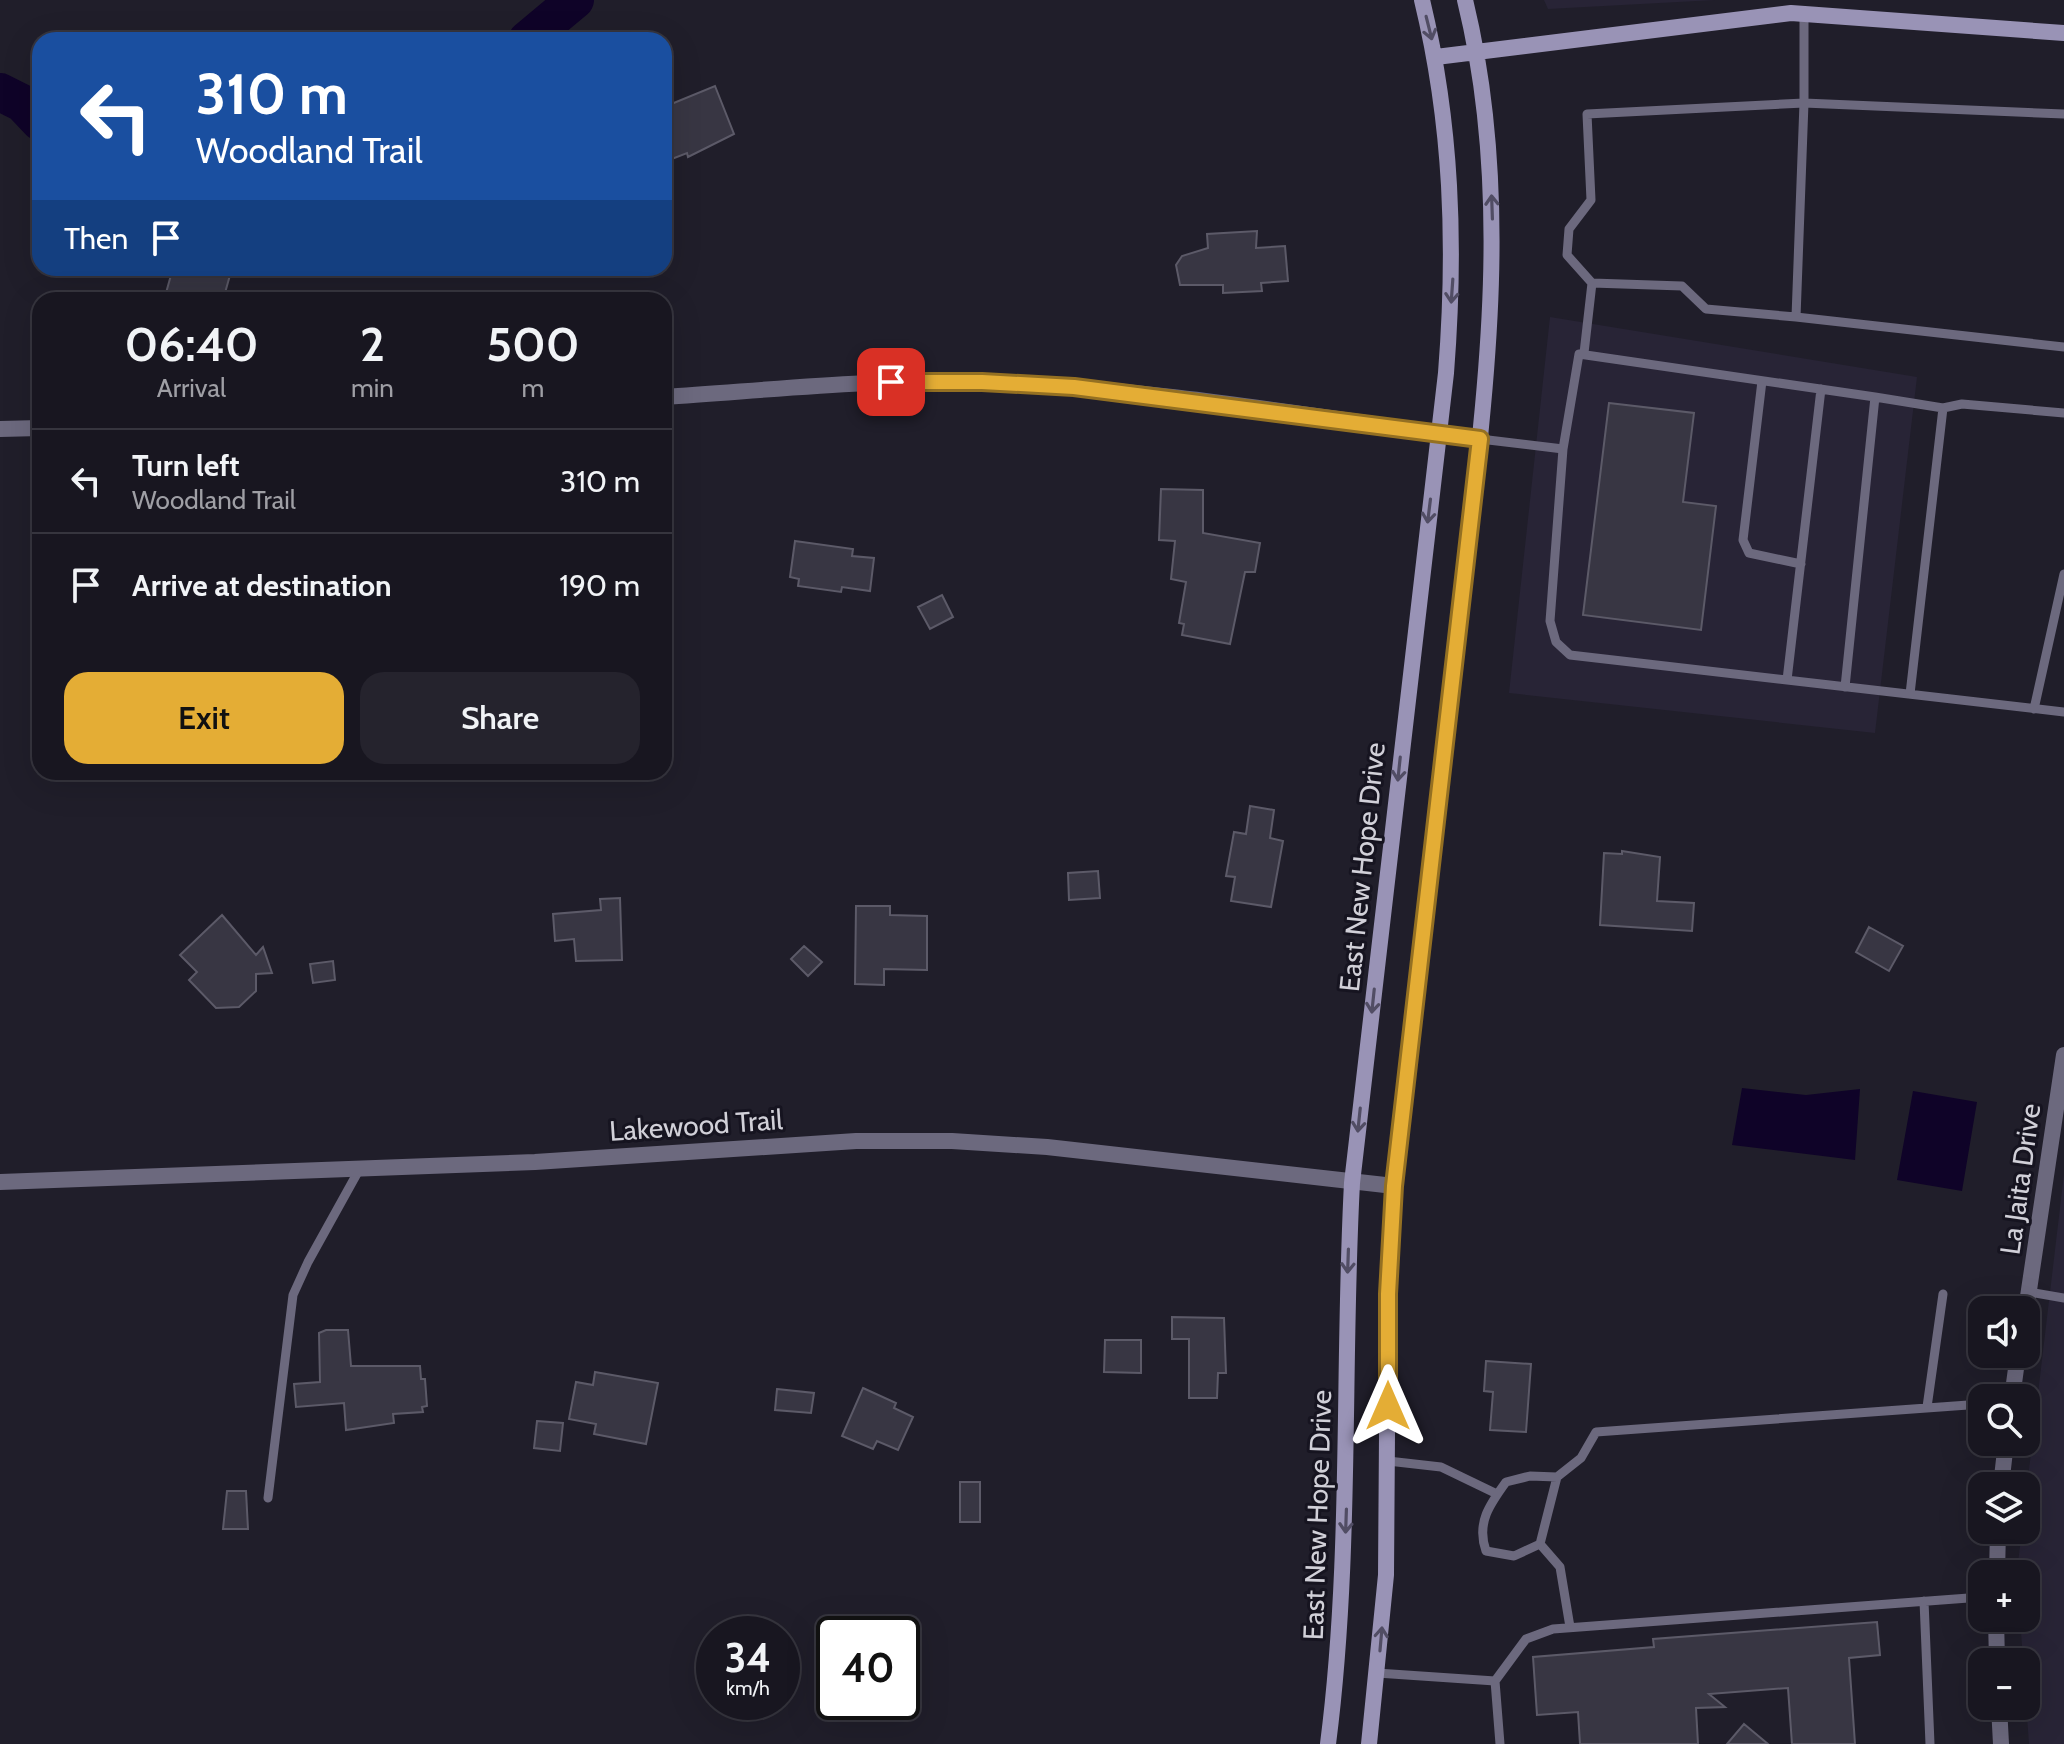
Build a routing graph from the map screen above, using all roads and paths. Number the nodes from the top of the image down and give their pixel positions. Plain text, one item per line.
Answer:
1 (1422, 0) edge
2 (1465, 0) edge
3 (1795, 9) edge
4 (2064, 33) edge
5 (1477, 52) junction
6 (1436, 57) junction
7 (1804, 103) junction
8 (2064, 114) edge
9 (1592, 283) junction
10 (1796, 317) junction
11 (2064, 347) edge
12 (1584, 353) junction
13 (1762, 381) junction
14 (1821, 389) junction
15 (672, 396) edge
16 (1875, 397) junction
17 (1943, 408) junction
18 (2064, 413) edge
19 (32, 428) edge
20 (0, 429) edge
21 (1439, 433) junction
22 (1480, 439) junction
23 (1563, 449) junction
24 (1801, 564) junction
25 (2064, 574) edge
26 (1787, 680) junction
27 (1845, 687) junction
28 (1910, 694) junction
29 (2034, 709) junction
30 (2064, 712) edge
31 (2064, 1055) edge
32 (2057, 1143) edge
33 (359, 1170) junction
34 (0, 1182) edge
35 (1352, 1183) junction
36 (1394, 1186) junction
37 (2029, 1292) junction
38 (1943, 1294) dead end
39 (2028, 1296) edge
40 (2064, 1298) edge
41 (1968, 1405) edge
42 (1927, 1407) junction
43 (1388, 1461) junction
44 (1557, 1477) junction
45 (1497, 1494) junction
46 (268, 1498) dead end
47 (1540, 1544) junction
48 (1968, 1598) edge
49 (1924, 1601) junction
50 (1570, 1627) junction
51 (1377, 1673) junction
52 (1495, 1681) junction
53 (2000, 1720) edge
54 (1328, 1744) edge
55 (1369, 1744) edge
56 (1500, 1744) edge
57 (1930, 1744) edge
58 (2001, 1744) edge

1 -> 6 street, East New Hope Drive
2 - 5 street
3 - 4 street
3 - 5 street
3 - 7 lane
5 - 6 street
22 -> 5 street
6 -> 21 street, East New Hope Drive
7 - 8 lane
7 - 9 lane
7 - 10 lane
9 - 10 lane
9 - 12 lane
10 - 11 lane
12 - 13 lane
12 - 23 lane
13 - 14 lane
13 - 24 lane
14 - 16 lane
14 - 24 lane
15 - 21 street
16 - 17 lane
16 - 27 lane
17 - 18 lane
17 - 28 lane
19 - 20 street
21 - 22 street
21 -> 35 street, East New Hope Drive
22 - 23 lane
22 - 36 street
23 - 26 lane
24 - 26 lane
25 - 29 lane
26 - 27 lane
27 - 28 lane
28 - 29 lane
29 - 30 lane
31 - 32 street, La Jaita Drive
32 - 37 street, La Jaita Drive
33 - 34 street, Lakewood Trail
33 - 35 street, Lakewood Trail
33 - 46 lane
35 - 36 street, Lakewood Trail
35 -> 54 street, East New Hope Drive
36 - 43 street
37 - 39 street, La Jaita Drive
37 - 40 lane
38 - 42 lane
41 - 42 lane
42 - 44 lane
43 - 45 lane
51 -> 43 street
44 - 45 lane
44 - 47 lane
45 - 47 lane
47 - 50 lane
48 - 49 lane
49 - 50 lane
49 - 57 lane
50 - 52 lane
51 - 52 lane
51 - 55 street
52 - 56 lane
53 - 58 street

